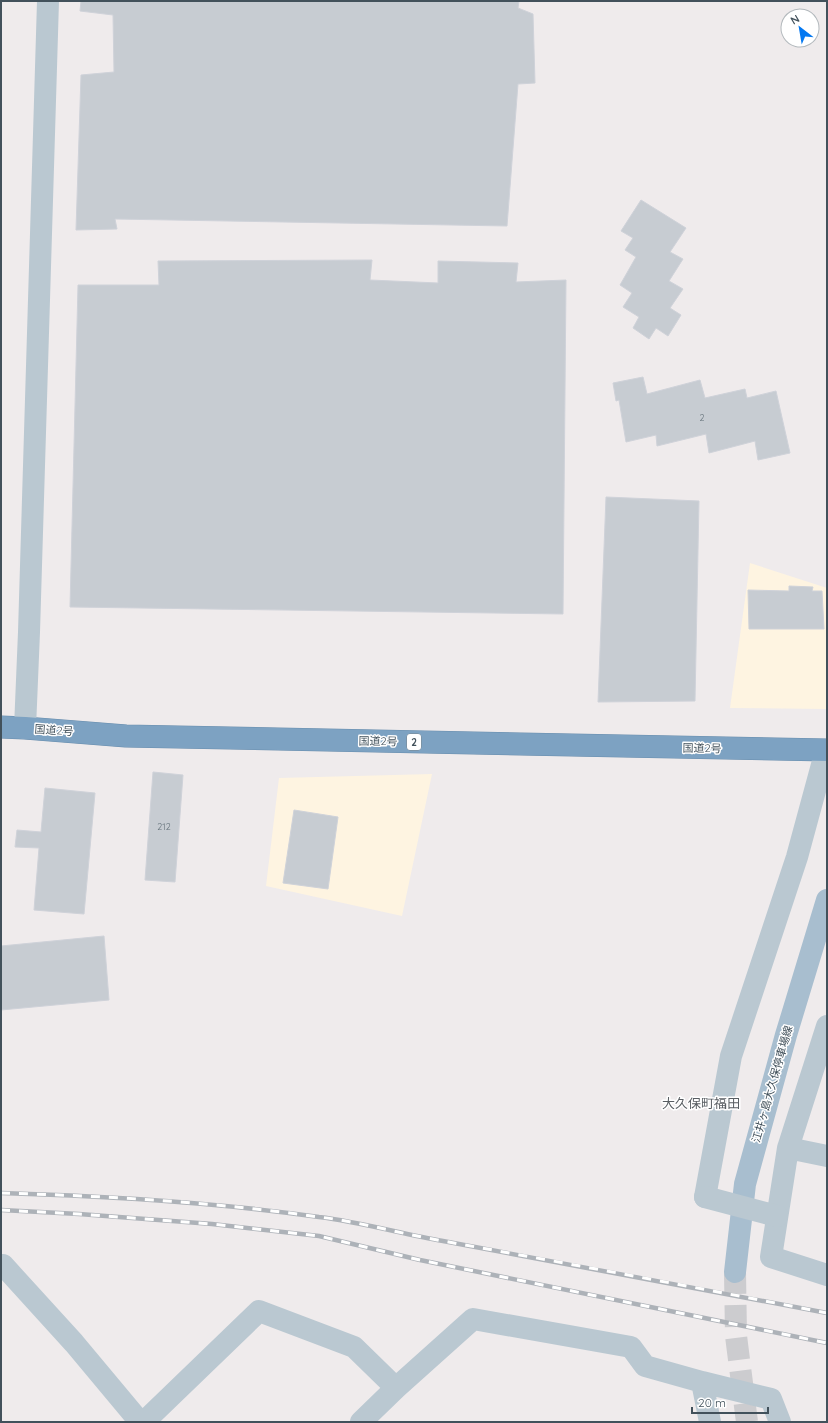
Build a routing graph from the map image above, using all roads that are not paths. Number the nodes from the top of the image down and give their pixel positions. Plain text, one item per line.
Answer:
1 (48, 1) edge
2 (1, 727) edge
3 (25, 728) junction
4 (826, 750) edge
5 (827, 900) edge
6 (827, 1026) edge
7 (788, 1148) junction
8 (827, 1156) edge
9 (777, 1216) junction
10 (1, 1265) edge
11 (735, 1272) tunnel mouth
12 (827, 1275) edge
13 (702, 1382) junction
14 (396, 1388) junction
15 (140, 1422) edge
16 (144, 1422) edge
17 (361, 1422) edge
18 (710, 1422) edge
19 (780, 1422) edge

1 - 3 street
2 - 3 highway, 国道2号 / 2
3 - 4 highway, 国道2号 / 2
4 - 9 street, bridge
5 - 11 main road, 江井ヶ島大久保停車場線
6 - 7 street
7 - 8 street
7 - 9 street
9 - 12 street
10 - 15 street
13 - 14 street
13 - 18 street
13 - 19 street
14 - 16 street
14 - 17 street

